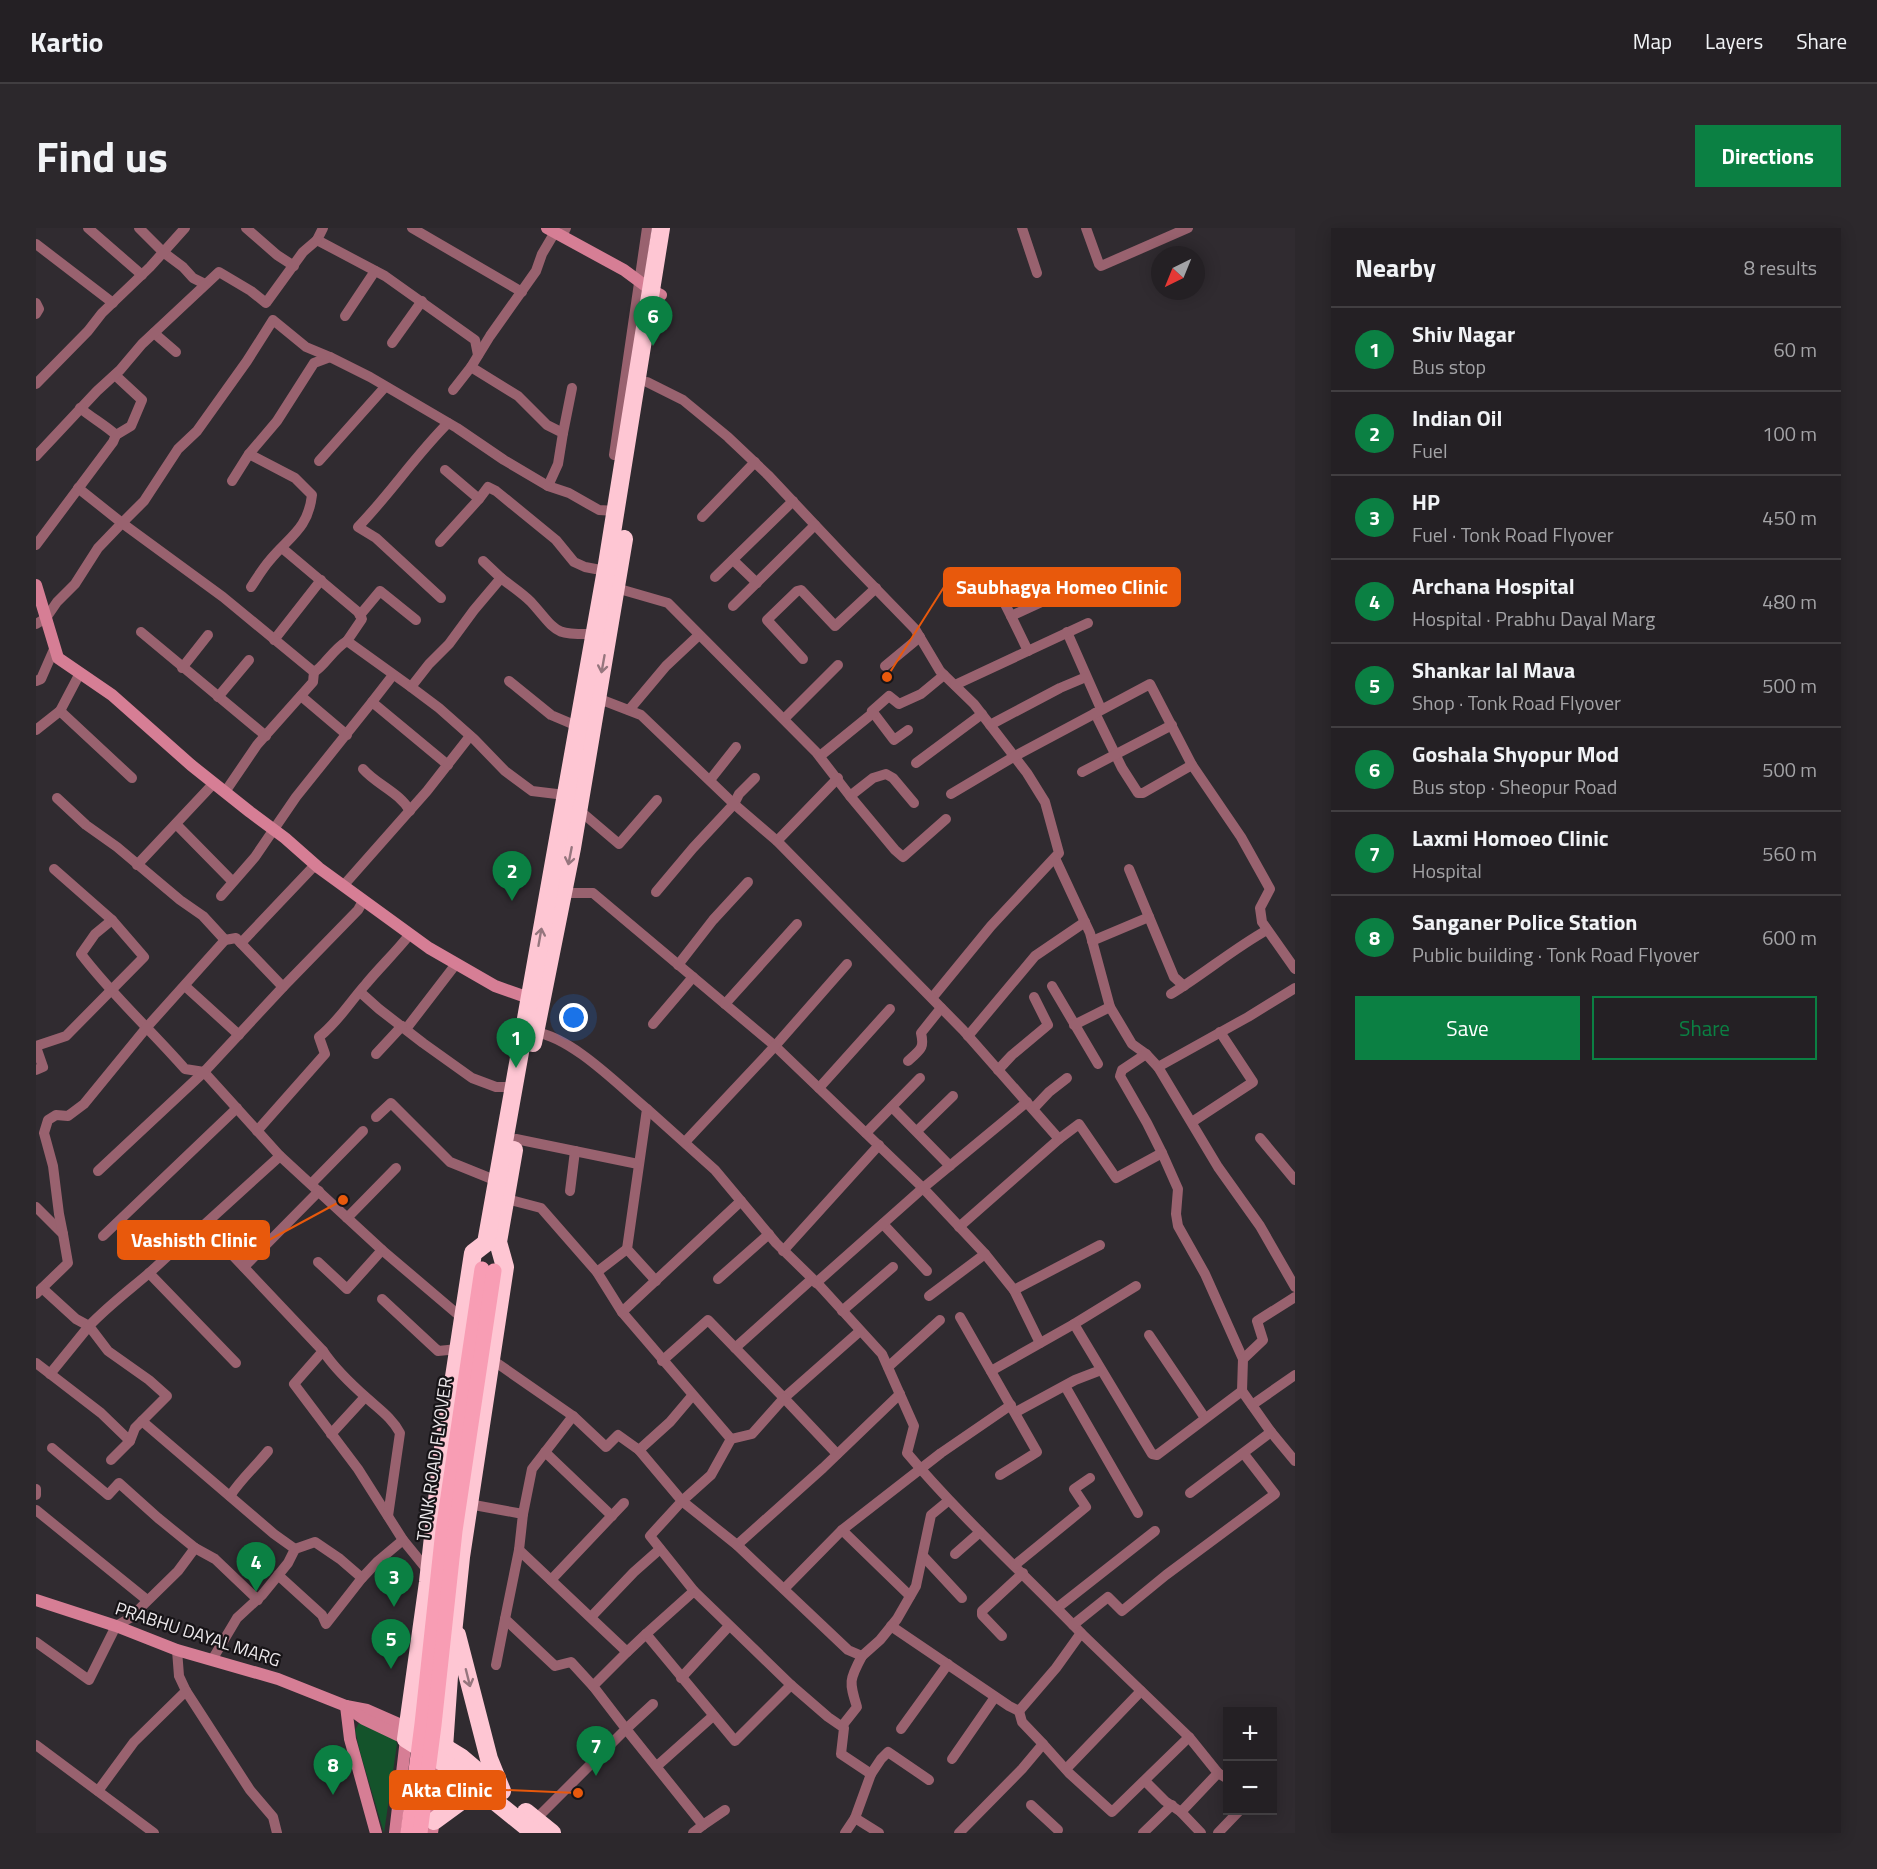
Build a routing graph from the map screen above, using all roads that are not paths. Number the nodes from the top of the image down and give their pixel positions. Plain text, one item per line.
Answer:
1 (88, 228) edge
2 (139, 228) edge
3 (185, 228) edge
4 (246, 228) edge
5 (323, 228) edge
6 (412, 228) edge
7 (647, 228) edge
8 (661, 228) edge
9 (671, 228) edge
10 (1022, 228) edge
11 (1086, 228) edge
12 (1188, 228) edge
13 (558, 231) edge
14 (317, 240) junction
15 (36, 244) edge
16 (164, 252) junction
17 (294, 266) junction
18 (375, 272) junction
19 (1037, 273) dead end
20 (142, 275) junction
21 (205, 284) junction
22 (650, 289) junction
23 (522, 292) junction
24 (422, 302) junction
25 (36, 303) edge
26 (113, 303) junction
27 (36, 314) edge
28 (345, 316) dead end
29 (154, 333) junction
30 (392, 343) dead end
31 (176, 352) dead end
32 (478, 355) junction
33 (330, 357) junction
34 (471, 367) junction
35 (115, 375) junction
36 (647, 382) junction
37 (36, 384) edge
38 (385, 387) junction
39 (572, 388) dead end
40 (453, 390) dead end
41 (80, 408) junction
42 (448, 423) junction
43 (562, 433) junction
44 (116, 435) junction
45 (249, 454) junction
46 (614, 455) dead end
47 (36, 456) edge
48 (319, 461) dead end
49 (754, 462) junction
50 (445, 470) dead end
51 (232, 481) dead end
52 (548, 486) junction
53 (78, 488) junction
54 (479, 499) junction
55 (793, 501) junction
56 (616, 512) junction
57 (702, 517) dead end
58 (122, 523) junction
59 (815, 525) junction
60 (440, 542) dead end
61 (36, 545) edge
62 (282, 548) junction
63 (733, 560) junction
64 (483, 561) dead end
65 (606, 571) junction
66 (715, 577) dead end
67 (501, 578) junction
68 (321, 580) junction
69 (1035, 580) dead end
70 (757, 583) junction
71 (36, 585) edge
72 (250, 586) dead end
73 (616, 588) junction
74 (876, 588) junction
75 (1072, 588) dead end
76 (1000, 594) dead end
77 (441, 598) dead end
78 (1044, 600) junction
79 (733, 606) dead end
80 (360, 615) junction
81 (1011, 616) junction
82 (416, 620) dead end
83 (41, 621) edge
84 (1088, 623) dead end
85 (141, 632) dead end
86 (1067, 632) junction
87 (595, 634) junction
88 (208, 635) dead end
89 (699, 635) junction
90 (920, 637) junction
91 (274, 640) junction
92 (347, 641) junction
93 (55, 647) junction
94 (1028, 651) junction
95 (803, 659) dead end
96 (249, 660) dead end
97 (838, 665) dead end
98 (885, 666) dead end
99 (182, 668) junction
100 (314, 672) junction
101 (80, 673) junction
102 (393, 675) junction
103 (944, 675) junction
104 (1086, 677) junction
105 (36, 681) edge
106 (510, 681) dead end
107 (955, 686) junction
108 (411, 687) junction
109 (301, 696) junction
110 (218, 697) junction
111 (597, 698) junction
112 (372, 702) junction
113 (629, 710) junction
114 (60, 711) junction
115 (1098, 711) junction
116 (873, 713) junction
117 (982, 714) junction
118 (784, 719) junction
119 (990, 724) junction
120 (1172, 725) junction
121 (577, 726) junction
122 (36, 730) edge
123 (908, 730) dead end
124 (347, 735) junction
125 (266, 736) junction
126 (470, 736) junction
127 (736, 747) dead end
128 (820, 756) junction
129 (1015, 756) junction
130 (1116, 756) junction
131 (916, 763) dead end
132 (448, 765) junction
133 (1192, 765) junction
134 (363, 769) dead end
135 (1082, 772) dead end
136 (132, 778) dead end
137 (755, 778) dead end
138 (838, 778) junction
139 (710, 780) junction
140 (214, 783) junction
141 (225, 792) junction
142 (951, 794) dead end
143 (565, 795) junction
144 (850, 796) junction
145 (57, 798) dead end
146 (657, 800) dead end
147 (914, 803) dead end
148 (734, 804) junction
149 (579, 810) junction
150 (410, 811) junction
151 (946, 819) dead end
152 (176, 824) junction
153 (275, 830) junction
154 (777, 841) junction
155 (1055, 858) junction
156 (137, 865) junction
157 (315, 865) junction
158 (54, 869) dead end
159 (1129, 869) dead end
160 (232, 881) junction
161 (748, 882) dead end
162 (343, 886) junction
163 (656, 892) dead end
164 (563, 893) junction
165 (221, 896) dead end
166 (363, 901) junction
167 (1149, 917) junction
168 (112, 920) junction
169 (1085, 922) junction
170 (798, 924) dead end
171 (1268, 930) junction
172 (410, 934) junction
173 (225, 940) junction
174 (1092, 941) junction
175 (241, 943) junction
176 (456, 964) junction
177 (678, 964) junction
178 (847, 964) dead end
179 (1295, 969) edge
180 (693, 977) junction
181 (185, 986) junction
182 (1052, 986) dead end
183 (1184, 986) junction
184 (283, 987) junction
185 (1295, 988) edge
186 (112, 992) junction
187 (360, 992) junction
188 (1170, 994) dead end
189 (1034, 997) dead end
190 (529, 998) junction
191 (932, 998) junction
192 (725, 1004) junction
193 (1110, 1007) junction
194 (941, 1008) junction
195 (890, 1009) dead end
196 (653, 1024) dead end
197 (1074, 1025) junction
198 (147, 1027) junction
199 (404, 1027) junction
200 (536, 1032) junction
201 (1220, 1032) junction
202 (239, 1035) junction
203 (968, 1035) junction
204 (36, 1046) edge
205 (775, 1046) junction
206 (376, 1054) dead end
207 (1146, 1054) junction
208 (908, 1061) dead end
209 (1098, 1064) dead end
210 (1158, 1067) junction
211 (36, 1070) edge
212 (998, 1070) junction
213 (204, 1072) junction
214 (920, 1078) dead end
215 (1067, 1078) dead end
216 (513, 1087) junction
217 (819, 1088) junction
218 (953, 1096) dead end
219 (1030, 1106) junction
220 (892, 1107) junction
221 (237, 1108) junction
222 (647, 1109) junction
223 (376, 1117) dead end
224 (48, 1120) junction
225 (1192, 1122) junction
226 (36, 1129) edge
227 (257, 1131) junction
228 (363, 1131) dead end
229 (917, 1131) junction
230 (866, 1133) junction
231 (1260, 1138) dead end
232 (1059, 1139) junction
233 (516, 1140) junction
234 (685, 1142) junction
235 (879, 1145) junction
236 (575, 1151) junction
237 (1162, 1153) junction
238 (280, 1156) junction
239 (638, 1164) junction
240 (950, 1166) junction
241 (396, 1168) dead end
242 (98, 1171) dead end
243 (1116, 1178) junction
244 (1295, 1180) edge
245 (496, 1181) junction
246 (1106, 1184) dead end
247 (315, 1188) junction
248 (923, 1188) junction
249 (570, 1191) dead end
250 (507, 1199) junction
251 (741, 1201) junction
252 (36, 1207) edge
253 (347, 1218) junction
254 (883, 1224) junction
255 (204, 1225) junction
256 (959, 1227) junction
257 (63, 1234) junction
258 (768, 1234) junction
259 (104, 1236) dead end
260 (1100, 1245) dead end
261 (627, 1249) junction
262 (382, 1250) junction
263 (783, 1251) junction
264 (985, 1254) junction
265 (318, 1262) dead end
266 (244, 1267) junction
267 (892, 1267) dead end
268 (927, 1271) dead end
269 (597, 1272) junction
270 (149, 1273) junction
271 (718, 1279) dead end
272 (656, 1281) junction
273 (814, 1281) junction
274 (1136, 1286) dead end
275 (1295, 1287) edge
276 (1014, 1290) junction
277 (39, 1291) edge
278 (929, 1296) dead end
279 (1295, 1297) edge
280 (382, 1299) dead end
281 (842, 1311) junction
282 (622, 1312) junction
283 (960, 1317) dead end
284 (462, 1318) junction
285 (940, 1320) dead end
286 (1074, 1324) junction
287 (89, 1326) junction
288 (860, 1331) junction
289 (1149, 1335) dead end
290 (1040, 1343) junction
291 (735, 1348) junction
292 (458, 1349) junction
293 (323, 1351) junction
294 (491, 1359) junction
295 (1243, 1359) junction
296 (662, 1361) junction
297 (36, 1363) edge
298 (236, 1363) dead end
299 (888, 1367) junction
300 (1101, 1370) junction
301 (991, 1371) junction
302 (50, 1374) junction
303 (1295, 1375) edge
304 (1065, 1386) junction
305 (1242, 1391) junction
306 (900, 1394) junction
307 (692, 1396) junction
308 (365, 1397) junction
309 (784, 1398) junction
310 (1252, 1405) junction
311 (1014, 1409) junction
312 (573, 1416) junction
313 (1205, 1419) junction
314 (142, 1421) junction
315 (1271, 1432) junction
316 (331, 1434) junction
317 (731, 1439) junction
318 (130, 1441) junction
319 (51, 1448) dead end
320 (639, 1450) junction
321 (268, 1451) dead end
322 (545, 1452) junction
323 (837, 1454) junction
324 (1244, 1454) junction
325 (111, 1461) dead end
326 (1295, 1461) edge
327 (921, 1469) junction
328 (1000, 1475) dead end
329 (1089, 1479) dead end
330 (36, 1489) edge
331 (1190, 1493) dead end
332 (36, 1495) edge
333 (230, 1496) junction
334 (469, 1501) junction
335 (948, 1501) junction
336 (682, 1502) junction
337 (624, 1503) dead end
338 (36, 1510) edge
339 (523, 1514) junction
340 (1138, 1514) dead end
341 (388, 1516) junction
342 (612, 1516) junction
343 (842, 1530) junction
344 (1155, 1531) dead end
345 (980, 1532) junction
346 (403, 1540) junction
347 (737, 1545) junction
348 (195, 1548) junction
349 (295, 1549) junction
350 (660, 1549) junction
351 (519, 1550) junction
352 (955, 1554) dead end
353 (922, 1556) junction
354 (461, 1557) junction
355 (1015, 1565) junction
356 (429, 1572) junction
357 (1023, 1573) junction
358 (278, 1575) junction
359 (362, 1578) junction
360 (551, 1580) junction
361 (784, 1589) junction
362 (694, 1591) junction
363 (910, 1596) junction
364 (962, 1598) dead end
365 (36, 1600) edge
366 (147, 1600) junction
367 (258, 1600) junction
368 (1057, 1608) junction
369 (591, 1617) junction
370 (505, 1619) junction
371 (454, 1621) junction
372 (116, 1626) junction
373 (729, 1626) junction
374 (891, 1626) junction
375 (1077, 1629) junction
376 (645, 1634) junction
377 (1002, 1636) dead end
378 (36, 1642) edge
379 (177, 1650) junction
380 (627, 1652) junction
381 (861, 1656) junction
382 (212, 1660) junction
383 (496, 1665) dead end
384 (948, 1665) junction
385 (681, 1678) junction
386 (791, 1685) junction
387 (593, 1686) junction
388 (1141, 1690) junction
389 (186, 1691) junction
390 (995, 1697) junction
391 (653, 1704) dead end
392 (346, 1706) junction
393 (1019, 1712) junction
394 (713, 1716) junction
395 (842, 1726) junction
396 (626, 1729) junction
397 (901, 1729) dead end
398 (407, 1733) junction
399 (1189, 1737) junction
400 (1043, 1744) junction
401 (36, 1745) edge
402 (443, 1754) junction
403 (952, 1759) dead end
404 (657, 1766) junction
405 (1066, 1769) junction
406 (871, 1774) junction
407 (1223, 1776) edge
408 (929, 1780) dead end
409 (1145, 1781) junction
410 (98, 1791) junction
411 (494, 1792) junction
412 (1031, 1805) dead end
413 (1172, 1805) junction
414 (725, 1810) dead end
415 (1181, 1812) junction
416 (1235, 1815) edge
417 (855, 1818) junction
418 (703, 1825) junction
419 (535, 1826) edge
420 (429, 1829) edge
421 (1059, 1829) edge
422 (154, 1833) edge
423 (278, 1833) edge
424 (376, 1833) edge
425 (394, 1833) edge
426 (408, 1833) edge
427 (552, 1833) edge
428 (693, 1833) edge
429 (845, 1833) edge
430 (879, 1833) edge
431 (959, 1833) edge
432 (1143, 1833) edge
433 (1202, 1833) edge
434 (1218, 1833) edge

1 - 20 street
2 - 16 street
3 - 16 street
4 - 17 street
5 - 14 street
6 - 23 street
7 - 22 street
8 - 22 highway
9 - 22 highway
10 - 19 street
11 - 12 street
13 - 22 street
13 - 23 street
14 - 17 street
14 - 18 street
15 - 26 street
16 - 20 street
16 - 21 street
17 - 21 street
18 - 24 street
18 - 28 street
20 - 26 street
21 - 29 street
22 - 36 highway
22 - 46 street
22 - 56 highway
23 - 32 street
24 - 30 street
24 - 32 street
25 - 27 street
26 - 37 street
29 - 31 street
29 - 35 street
32 - 34 street
33 - 38 street
33 - 45 street
33 - 58 street
34 - 40 street
34 - 43 street
35 - 41 street
35 - 44 street
36 - 49 street
36 - 73 highway
38 - 42 street
38 - 48 street
39 - 43 street
41 - 44 street
41 - 47 street
42 - 52 street
42 - 77 street
43 - 52 street
44 - 53 street
45 - 51 street
45 - 62 street
49 - 55 street
49 - 57 street
50 - 54 street
52 - 56 street
53 - 58 street
53 - 61 street
54 - 60 street
54 - 65 street
55 - 59 street
55 - 63 street
56 - 65 highway
58 - 83 street
58 - 91 street
59 - 70 street
59 - 74 street
62 - 68 street
62 - 72 street
63 - 66 street
63 - 70 street
64 - 67 street
65 - 87 highway
67 - 87 street
67 - 108 street
68 - 80 street
68 - 91 street
69 - 78 street
70 - 79 street
71 - 83 street
73 - 89 street
73 -> 111 highway
74 - 90 street
74 - 95 street
75 - 78 street
76 - 81 street
78 - 81 street
80 - 82 street
80 - 92 street
81 - 94 street
83 - 93 street
84 - 86 street
85 - 99 street
86 - 94 street
86 - 104 street
87 - 121 highway
88 - 99 street
89 - 113 street
89 - 118 street
90 - 98 street
90 - 103 street
91 - 100 street
92 - 100 street
92 - 102 street
93 - 101 street
93 - 105 street
94 - 107 street
96 - 110 street
97 - 118 street
99 - 110 street
100 - 109 street
101 - 114 street
101 - 140 street
102 - 108 street
102 - 112 street
103 - 107 street
103 - 116 street
104 - 115 street
104 - 119 street
106 - 121 street
107 - 117 street
108 - 126 street
109 - 124 street
109 - 125 street
110 - 125 street
111 - 113 street
111 - 149 highway
112 - 124 street
112 - 132 street
113 - 139 street
114 - 122 street
114 - 136 street
115 - 120 street
115 - 129 street
115 - 130 street
116 - 123 street
116 - 128 street
117 - 119 street
117 - 131 street
118 - 128 street
119 - 129 street
120 - 130 street
120 - 133 street
121 - 143 highway
124 - 153 street
125 - 141 street
126 - 132 street
126 - 143 street
127 - 139 street
128 - 138 street
129 - 142 street
129 - 155 street
130 - 133 street
130 - 135 street
132 - 150 street
133 - 171 street
134 - 150 street
137 - 148 street
138 - 144 street
138 - 154 street
139 - 148 street
140 - 141 street
140 - 152 street
141 - 153 street
190 -> 143 highway
144 - 147 street
144 - 151 street
145 - 156 street
146 - 149 street
148 - 154 street
148 - 163 street
149 -> 164 highway
150 - 162 street
152 - 156 street
152 - 160 street
153 - 157 street
153 - 160 street
154 - 191 street
155 - 169 street
155 - 191 street
156 - 173 street
157 - 162 street
157 - 175 street
158 - 168 street
159 - 167 street
160 - 165 street
161 - 177 street
162 - 166 street
164 - 177 street
164 - 200 highway
166 - 172 street
166 - 184 street
167 - 174 street
167 - 183 street
168 - 186 street
168 - 186 street
169 - 174 street
169 - 203 street
170 - 192 street
171 - 179 street
171 - 183 street
172 - 176 street
172 - 187 street
173 - 175 street
173 - 181 street
174 - 193 street
175 - 184 street
176 - 190 street
176 - 199 street
177 - 180 street
178 - 205 street
180 - 192 street
180 - 196 street
181 - 198 street
181 - 202 street
182 - 197 street
183 - 188 street
184 - 202 street
185 - 201 street
186 - 198 street
186 - 204 street
187 - 199 street
187 - 227 street
189 - 212 street
190 - 216 highway
191 - 194 street
192 - 205 street
193 - 197 street
193 - 207 street
194 - 203 street
194 - 208 street
195 - 217 street
197 - 209 street
198 - 213 street
198 - 224 street
199 - 206 street
199 - 216 street
200 - 222 street
200 - 233 highway
201 - 210 street
201 - 225 street
202 - 213 street
203 - 212 street
204 - 211 street
205 - 217 street
205 - 234 street
207 - 210 street
207 - 237 street
210 - 225 street
212 - 219 street
213 - 221 street
213 - 242 street
214 - 220 street
215 - 219 street
216 - 245 highway
217 - 230 street
218 - 229 street
219 - 232 street
219 - 240 street
220 - 229 street
220 - 230 street
221 - 227 street
221 - 259 street
222 - 234 street
222 - 239 street
223 - 245 street
224 - 226 street
224 - 257 street
225 - 275 street
227 - 238 street
228 - 247 street
229 - 240 street
230 - 235 street
231 - 244 street
232 - 243 street
232 - 256 street
233 - 236 street
233 - 250 highway
234 - 251 street
235 - 248 street
235 - 263 street
236 - 239 street
236 - 249 street
237 - 243 street
237 - 295 street
238 - 247 street
238 - 255 street
239 - 261 street
240 - 248 street
241 - 253 street
243 - 246 street
245 - 284 highway
247 - 253 street
247 - 266 street
248 - 254 street
248 - 256 street
250 - 269 street
250 - 294 highway
251 - 258 street
251 - 272 street
252 - 257 street
253 - 262 street
254 - 268 street
254 - 273 street
255 - 266 street
255 - 270 street
256 - 264 street
257 - 277 street
258 - 263 street
258 - 271 street
260 - 276 street
261 - 269 street
261 - 272 street
262 - 265 street
262 - 284 street
263 - 273 street
264 - 276 street
264 - 278 street
266 - 293 street
267 - 281 street
269 - 282 street
270 - 287 street
270 - 298 street
272 - 282 street
273 - 281 street
273 - 291 street
274 - 286 street
276 - 290 street
277 - 287 street
279 - 295 street
280 - 292 street
281 - 288 street
282 - 296 street
283 - 301 street
284 - 292 highway
285 - 299 street
286 - 290 street
286 - 300 street
287 - 302 street
287 - 314 street
288 - 299 street
288 - 309 street
289 - 313 street
290 - 301 street
291 - 296 street
291 - 309 street
292 - 356 highway
293 - 308 street
293 - 316 street
294 - 312 street
294 - 334 highway
295 - 305 street
296 - 307 street
297 - 302 street
299 - 306 street
300 - 304 street
300 - 313 street
301 - 311 street
302 - 318 street
303 - 310 street
304 - 311 street
304 - 340 street
305 - 310 street
305 - 313 street
306 - 323 street
306 - 327 street
307 - 317 street
307 - 320 street
308 - 316 street
308 - 341 street
309 - 317 street
309 - 323 street
310 - 315 street
311 - 327 street
311 - 328 street
312 - 320 street
312 - 322 street
314 - 318 street
314 - 333 street
315 - 324 street
315 - 326 street
316 - 341 street
317 - 336 street
318 - 325 street
319 - 348 street
320 - 336 street
321 - 333 street
322 - 339 street
322 - 342 street
323 - 347 street
324 - 331 street
324 - 375 street
327 - 335 street
327 - 343 street
329 - 355 street
330 - 332 street
333 - 349 street
334 - 339 street
334 - 354 highway
335 - 345 street
335 - 353 street
336 - 347 street
336 - 350 street
337 - 342 street
338 - 366 street
339 - 351 street
341 - 346 street
342 - 360 street
343 - 361 street
343 - 363 street
344 - 368 street
345 - 352 street
345 - 355 street
346 - 356 street
346 - 359 street
347 - 361 street
348 - 366 street
348 - 367 street
349 - 358 street
349 - 359 street
350 - 362 street
350 - 369 street
351 - 360 street
351 - 370 street
353 - 363 street
353 - 364 street
354 - 356 street
354 - 371 highway
355 - 357 street
356 - 398 highway
357 - 368 street
357 - 377 street
358 - 359 street
358 - 367 street
360 - 369 street
361 - 381 street
362 - 373 street
362 - 376 street
363 - 374 street
365 - 372 street, PRABHU DAYAL MARG
366 - 372 street
367 - 382 street
368 - 375 street
369 - 380 street
370 - 383 street
370 - 387 street
371 - 402 highway
371 -> 411 highway
372 - 378 street
372 - 379 street, PRABHU DAYAL MARG
373 - 385 street
373 - 386 street
374 - 381 street
374 - 384 street
375 - 388 street
375 - 393 street
376 - 380 street
376 - 385 street
379 - 382 street, PRABHU DAYAL MARG
379 - 389 street
380 - 387 street
381 - 395 street
382 - 392 street, PRABHU DAYAL MARG
384 - 390 street
384 - 397 street
385 - 394 street
386 - 394 street
386 - 395 street
387 - 396 street
388 - 399 street
388 - 405 street
389 - 410 street
389 - 423 street
390 - 393 street
390 - 403 street
391 - 396 street
392 - 398 street, PRABHU DAYAL MARG
392 - 424 street
393 - 400 street
394 - 404 street
395 - 406 street
396 - 404 street
396 - 419 street
398 - 402 highway
398 - 425 street
399 - 407 street
399 - 409 street
400 - 405 street
400 - 431 street
401 - 410 street
402 - 411 highway
402 - 420 street
404 - 418 street
405 - 409 street
406 - 408 street
406 - 417 street
407 - 415 street
409 - 413 street
410 - 422 street
411 - 419 highway
411 - 420 highway
412 - 421 street
413 - 415 street
413 - 432 street
414 - 418 street
415 - 433 street
416 - 434 street
417 - 429 street
417 - 430 street
418 - 428 street
419 - 427 highway
420 - 426 main road, TONK ROAD FLYOVER, bridge

